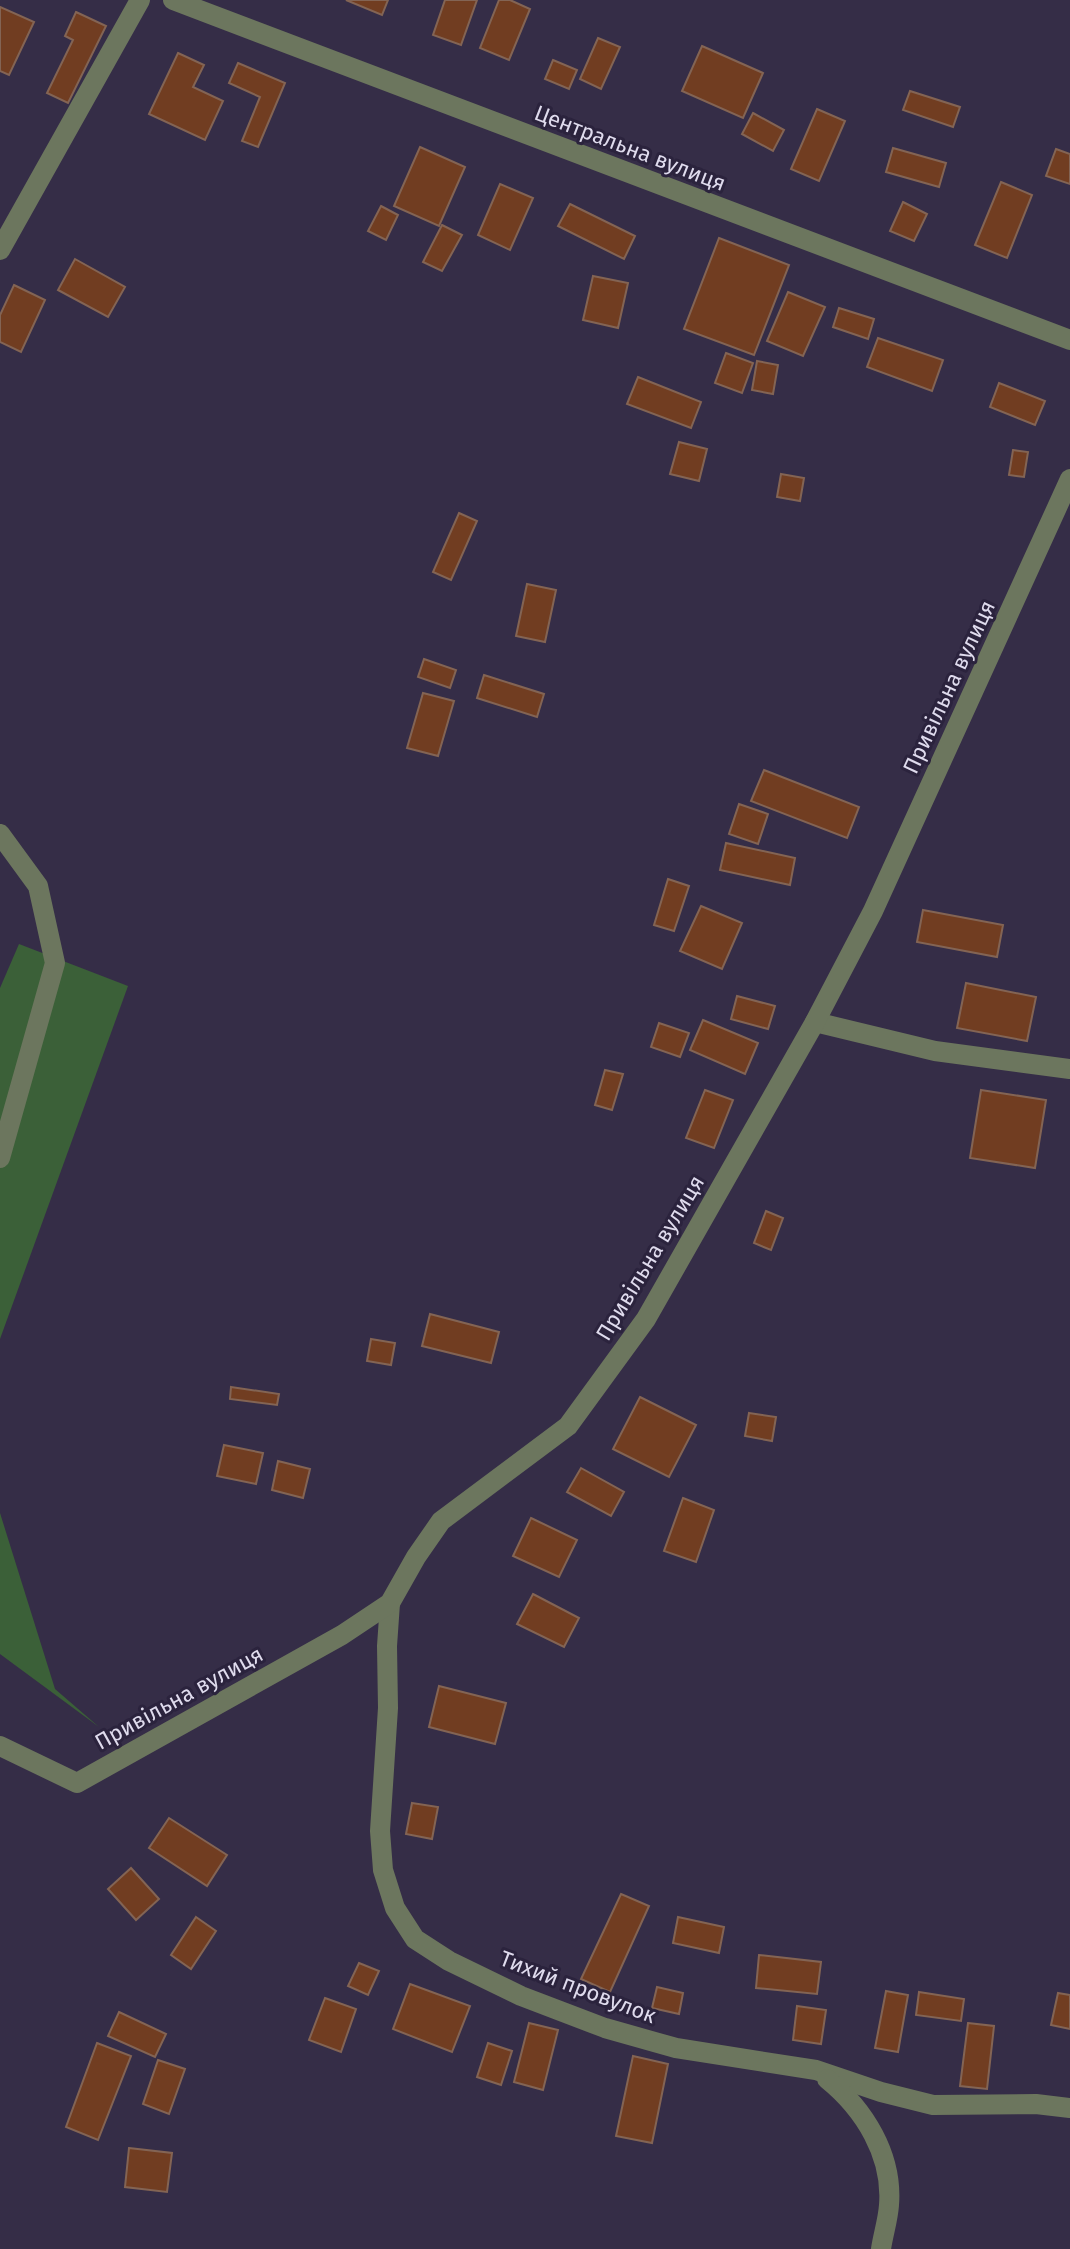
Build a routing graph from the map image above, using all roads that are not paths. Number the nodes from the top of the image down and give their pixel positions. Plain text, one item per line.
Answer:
1 (140, 0) edge
2 (173, 0) edge
3 (0, 250) edge
4 (1070, 340) edge
5 (1070, 479) edge
6 (0, 834) edge
7 (815, 1022) junction
8 (1070, 1069) edge
9 (0, 1158) edge
10 (390, 1603) junction
11 (0, 1746) edge
12 (816, 2070) junction
13 (1070, 2108) edge
14 (881, 2249) edge

1 - 3 street
2 - 4 street, Центральна вулиця
5 - 7 street, Привільна вулиця
6 - 9 street
7 - 8 street
7 - 10 street, Привільна вулиця
10 - 11 street, Привільна вулиця
10 - 12 street, Тихий провулок
12 - 13 street, Тихий провулок
12 - 14 street

